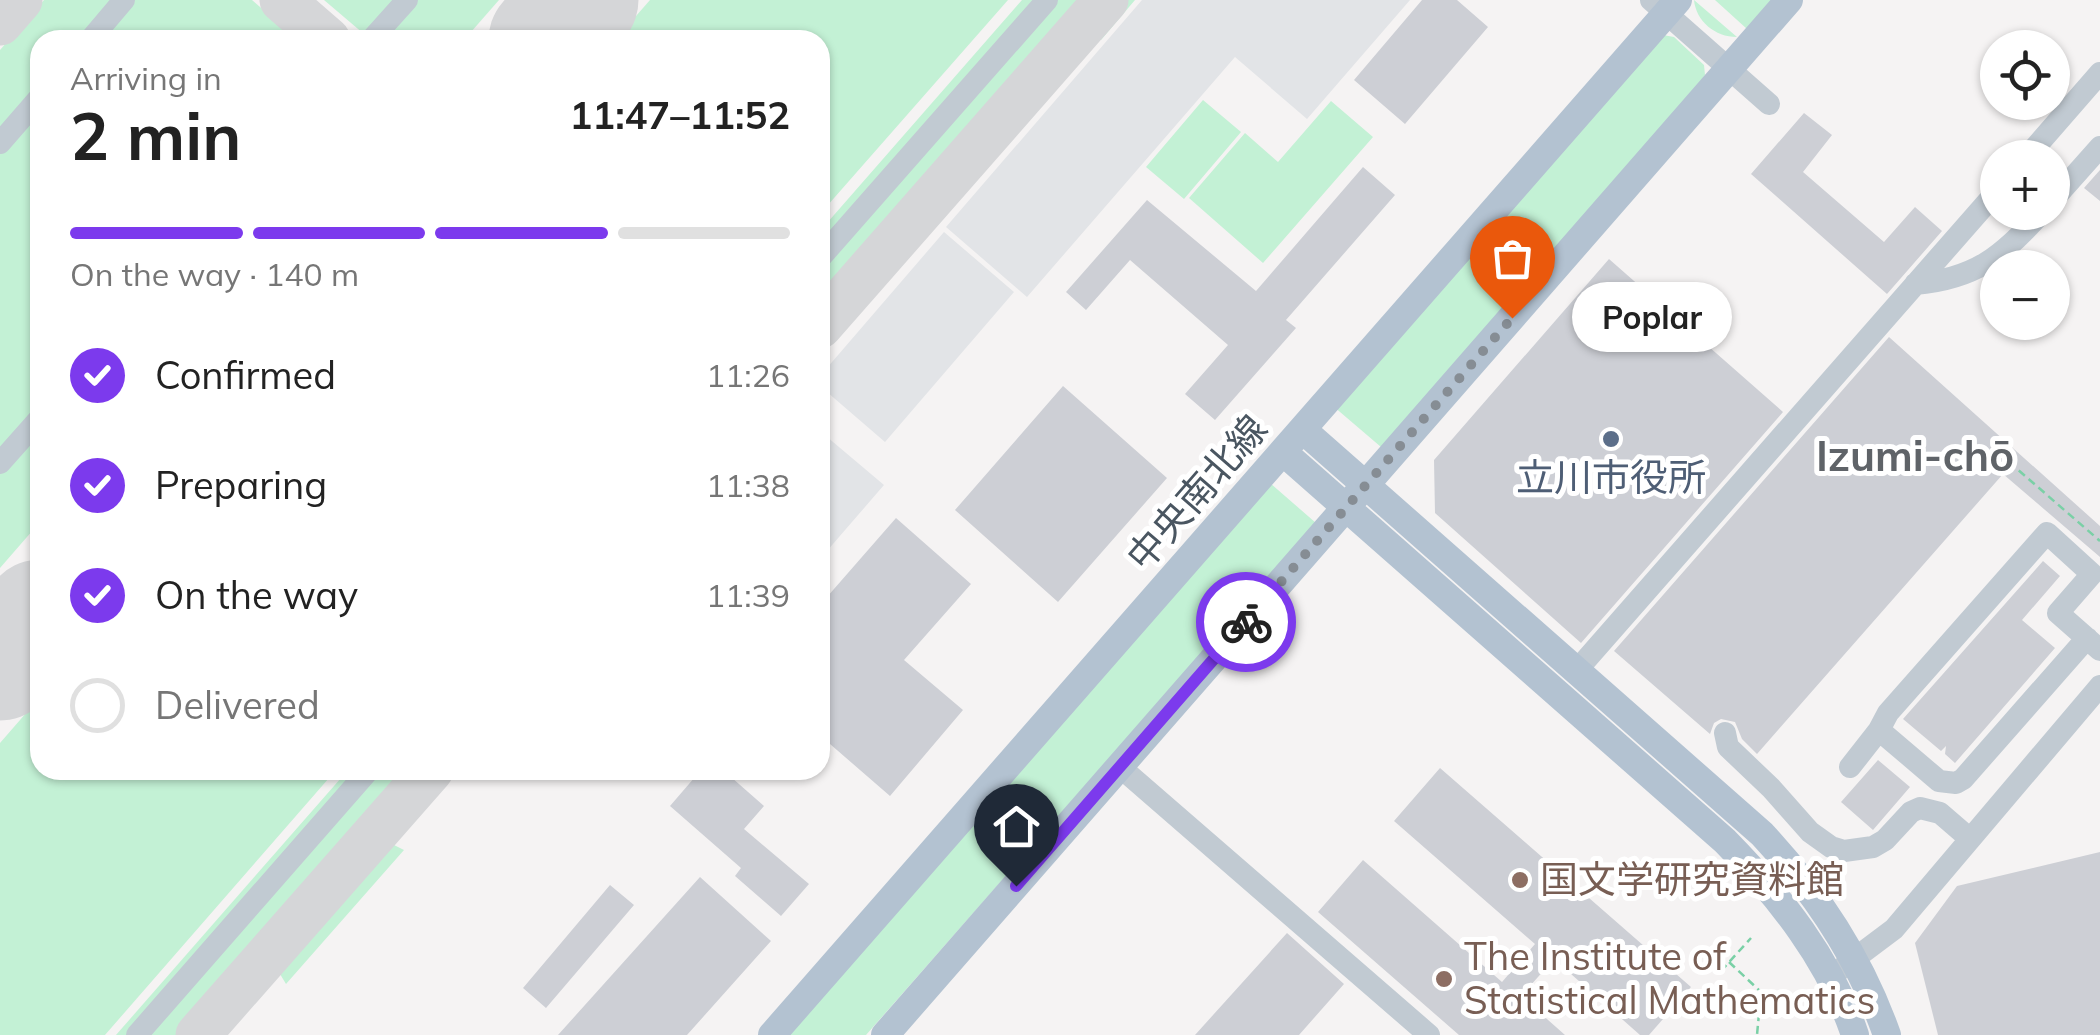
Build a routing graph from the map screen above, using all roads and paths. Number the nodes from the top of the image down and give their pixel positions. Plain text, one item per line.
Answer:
1 (124, 0) edge
2 (406, 0) edge
3 (1048, 0) edge
4 (1789, 0) edge
5 (1665, 4) edge
6 (98, 30) edge
7 (380, 30) edge
8 (1729, 68) junction
9 (2100, 73) edge
10 (1770, 104) dead end
11 (30, 108) edge
12 (2042, 140) edge
13 (0, 143) edge
14 (2100, 147) edge
15 (2070, 180) edge
16 (1980, 211) edge
17 (2025, 230) edge
18 (830, 247) edge
19 (1916, 284) junction
20 (30, 429) edge
21 (1303, 430) junction
22 (1283, 452) junction
23 (2009, 462) dead end
24 (0, 463) edge
25 (1365, 484) junction
26 (1345, 507) junction
27 (2100, 541) edge
28 (2096, 574) edge
29 (2093, 644) edge
30 (1577, 670) junction
31 (2100, 686) edge
32 (2021, 713) junction
33 (1879, 730) junction
34 (1725, 733) dead end
35 (2052, 741) junction
36 (1120, 767) junction
37 (1850, 767) dead end
38 (361, 780) edge
39 (1969, 838) junction
40 (1752, 938) dead end
41 (1854, 959) junction
42 (1729, 962) junction
43 (1721, 971) dead end
44 (1830, 977) junction
45 (136, 1035) edge
46 (772, 1035) edge
47 (885, 1035) edge
48 (1429, 1035) edge
49 (1757, 1035) edge
50 (1855, 1035) edge
51 (1887, 1035) edge

1 - 6 street
2 - 7 street
3 - 18 street
4 - 8 main road
5 - 8 street
5 - 21 main road, 中央南北線
8 - 10 street
8 - 25 main road
9 - 12 street
11 - 13 street
14 - 15 street
16 - 19 street
17 - 19 street
19 - 30 street
20 - 24 street
21 - 22 main road, 中央南北線
21 - 25 main road
22 - 26 main road
22 - 46 main road, 中央南北線
23 - 27 path
25 - 26 main road
25 - 30 main road
26 - 36 main road
26 - 44 main road
28 - 29 street
28 - 33 street
29 - 32 street
30 - 41 main road
31 - 35 street
32 - 33 street
32 - 35 street
33 - 37 street
34 - 39 street
35 - 39 street
36 - 47 main road
36 - 48 street
38 - 45 street
39 - 41 street
40 - 42 path
41 - 44 street
41 - 51 main road
42 - 43 path
42 - 49 path
44 - 50 main road

